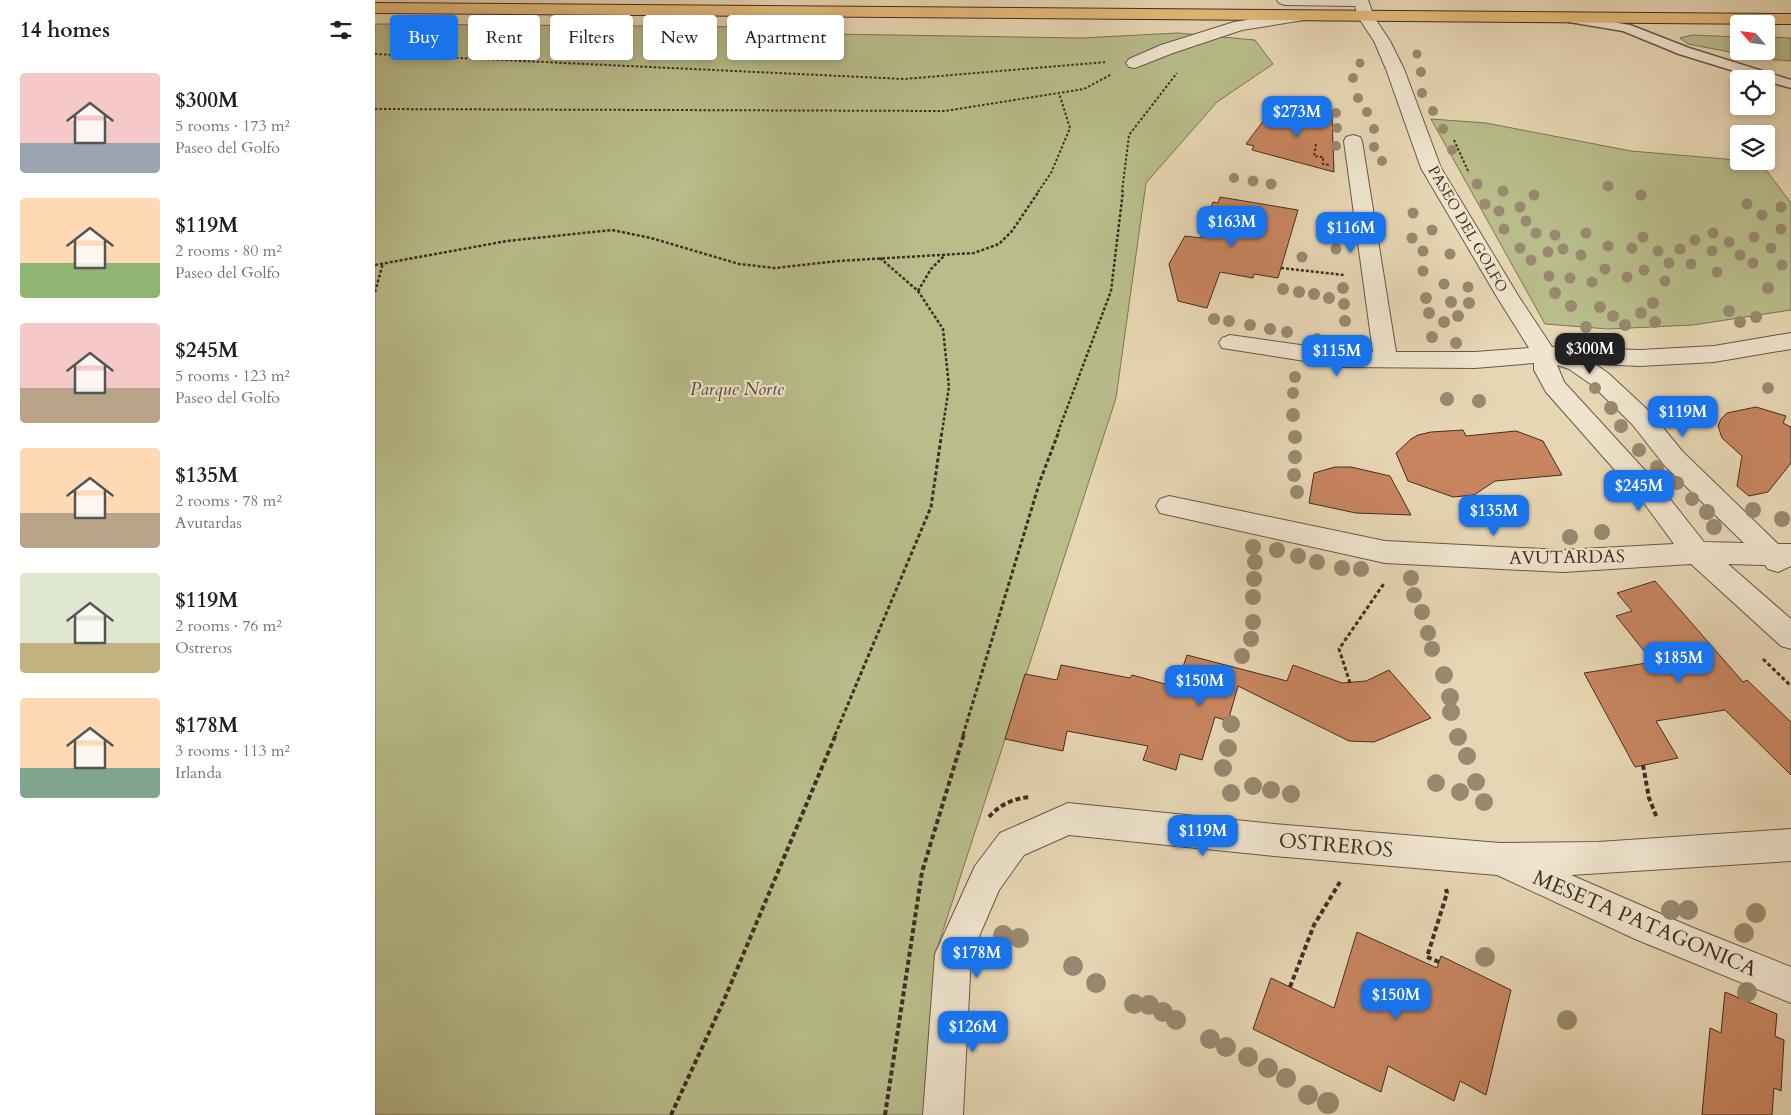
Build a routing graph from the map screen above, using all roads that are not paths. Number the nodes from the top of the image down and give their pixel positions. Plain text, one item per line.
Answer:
1 (1285, 0) edge
2 (375, 8) edge
3 (1304, 16) junction
4 (1366, 17) junction
5 (1564, 17) junction
6 (1791, 19) edge
7 (1135, 63) road end
8 (1791, 84) edge
9 (1353, 141) dead end
10 (1791, 342) edge
11 (1230, 343) dead end
12 (1545, 354) junction
13 (1386, 360) junction
14 (1169, 506) dead end
15 (1697, 553) junction
16 (1785, 561) edge
17 (1791, 637) edge
18 (1791, 845) edge
19 (1500, 859) junction
20 (1791, 986) edge
21 (943, 1115) edge

1 - 4 street, PASEO DEL GOLFO
2 - 3 highway
3 - 4 highway
3 - 7 street
4 - 5 highway
4 - 12 street, PASEO DEL GOLFO
5 - 6 highway
5 - 8 lane
9 - 13 street
10 - 12 street
11 - 13 street
12 - 13 street
12 - 15 street, PASEO DEL GOLFO
12 - 16 street
14 - 15 street, AVUTARDAS
15 - 16 street, AVUTARDAS
15 - 17 street, PASEO DEL GOLFO
18 - 19 street, OSTREROS
19 - 20 street, MESETA PATAGONICA
19 - 21 street, OSTREROS

